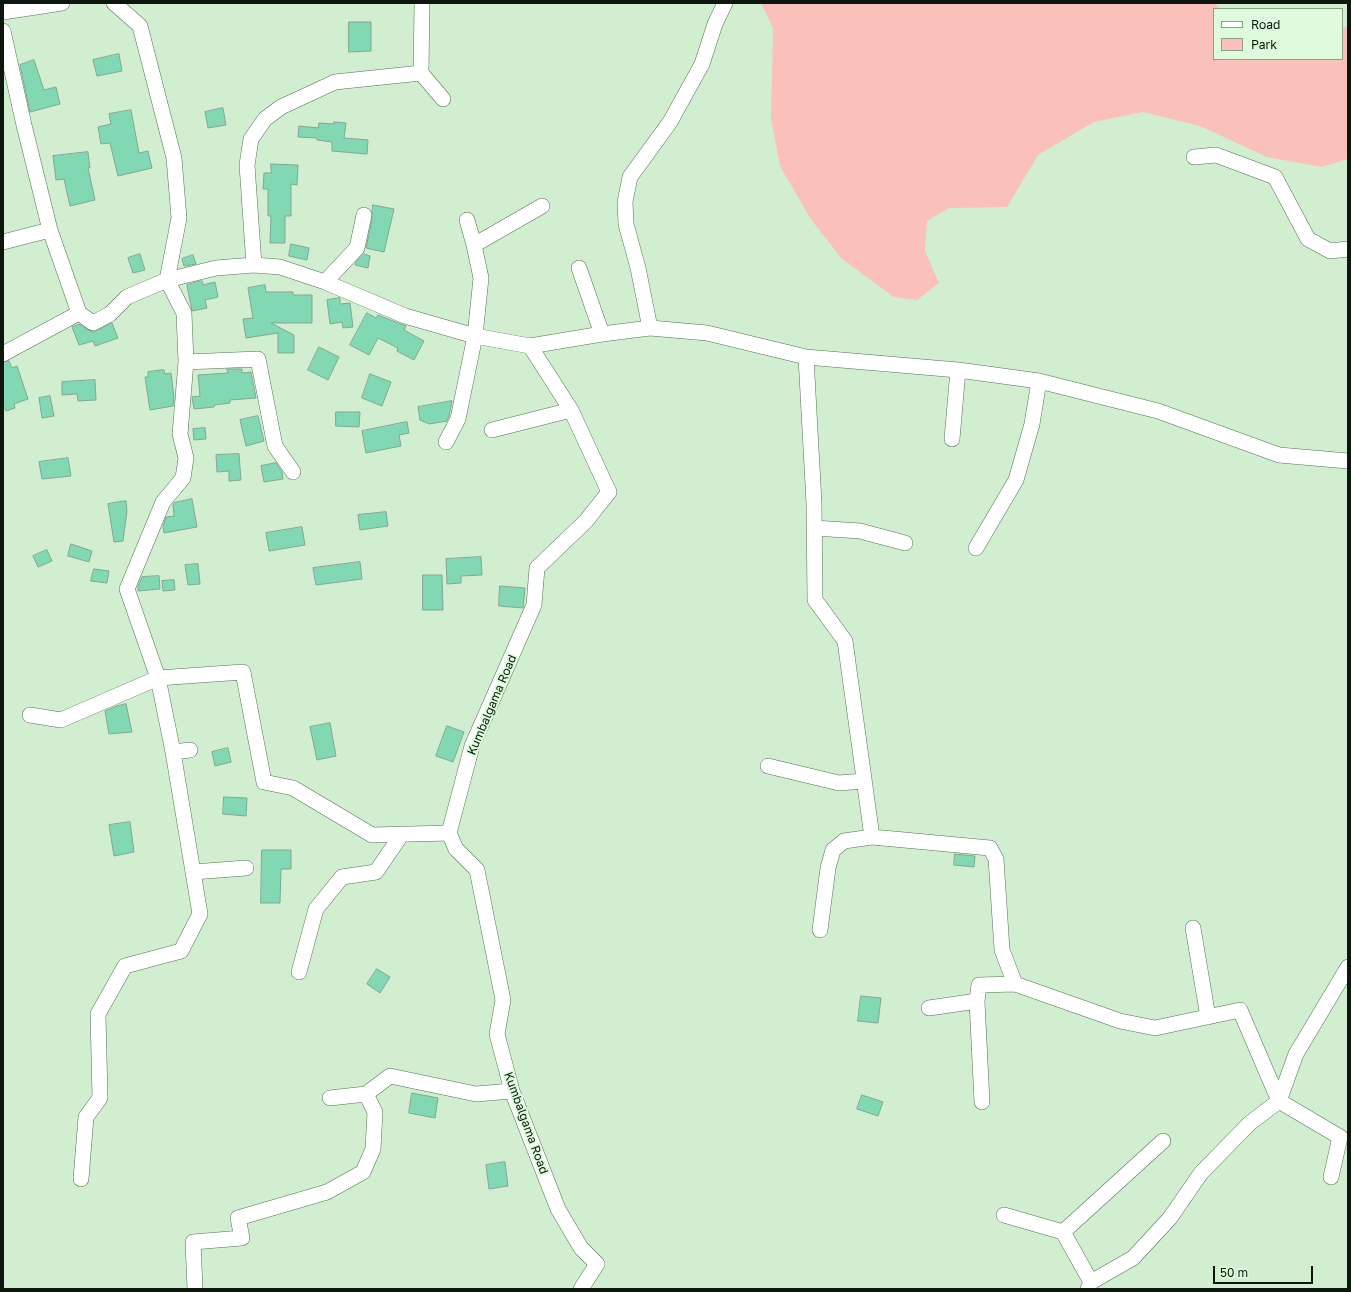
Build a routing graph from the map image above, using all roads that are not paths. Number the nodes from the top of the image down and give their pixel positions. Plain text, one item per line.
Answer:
1 (62, 3) edge
2 (114, 3) edge
3 (422, 3) edge
4 (725, 3) edge
5 (3, 12) edge
6 (3, 31) edge
7 (421, 73) junction
8 (443, 99) dead end
9 (1194, 157) dead end
10 (542, 206) dead end
11 (364, 215) dead end
12 (467, 220) dead end
13 (50, 230) junction
14 (3, 242) edge
15 (474, 245) junction
16 (1348, 249) edge
17 (254, 265) junction
18 (579, 268) dead end
19 (167, 280) junction
20 (325, 282) junction
21 (80, 313) junction
22 (650, 328) junction
23 (602, 334) junction
24 (475, 336) junction
25 (530, 346) junction
26 (3, 354) edge
27 (806, 357) junction
28 (186, 362) junction
29 (958, 370) junction
30 (1039, 381) junction
31 (571, 410) junction
32 (492, 430) dead end
33 (952, 439) dead end
34 (446, 442) dead end
35 (1348, 461) edge
36 (293, 472) dead end
37 (814, 528) junction
38 (905, 543) dead end
39 (976, 548) dead end
40 (158, 678) junction
41 (30, 715) dead end
42 (190, 750) dead end
43 (173, 752) junction
44 (768, 766) dead end
45 (863, 781) junction
46 (449, 833) junction
47 (402, 834) junction
48 (872, 837) junction
49 (246, 868) dead end
50 (193, 872) junction
51 (1193, 928) dead end
52 (820, 930) dead end
53 (1348, 967) edge
54 (299, 972) dead end
55 (1015, 984) junction
56 (1348, 984) edge
57 (1334, 991) junction
58 (977, 1002) junction
59 (929, 1008) dead end
60 (1208, 1017) junction
61 (512, 1091) junction
62 (366, 1094) junction
63 (330, 1098) dead end
64 (1278, 1101) junction
65 (982, 1102) dead end
66 (1163, 1141) dead end
67 (1330, 1177) dead end
68 (81, 1179) dead end
69 (1004, 1215) dead end
70 (1063, 1232) junction
71 (1090, 1286) edge
72 (195, 1289) edge
73 (581, 1289) edge

1 - 5 street
2 - 19 street
3 - 7 street
4 - 22 street
6 - 13 street
7 - 8 street
7 - 17 street
9 - 16 street
10 - 15 street
11 - 20 street
12 - 15 street
13 - 14 street
13 - 21 street
15 - 24 street
17 - 19 street
17 - 20 street
18 - 23 street
19 - 21 street
19 - 28 street
20 - 24 street
21 - 26 street
22 - 23 street
22 - 27 street
23 - 25 street
24 - 25 street
24 - 34 street
25 - 31 street, Kumbalgama Road
27 - 29 street
27 - 37 street
28 - 36 street
28 - 40 street
29 - 30 street
29 - 33 street
30 - 35 street
30 - 39 street
31 - 32 street
31 - 46 street, Kumbalgama Road
37 - 38 street
37 - 45 street
40 - 41 street
40 - 43 street
40 - 47 street
42 - 43 street
43 - 50 street
44 - 45 street
45 - 48 street
46 - 47 street
46 - 61 street, Kumbalgama Road
47 - 54 street
48 - 52 street
48 - 55 street
49 - 50 street
50 - 68 street
51 - 60 street
53 - 57 street
55 - 58 street
55 - 60 street
56 - 57 street
57 - 64 street
58 - 59 street
58 - 65 street
60 - 64 street
61 - 62 street
61 - 73 street, Kumbalgama Road
62 - 63 street
62 - 72 street
64 - 67 street
64 - 71 street
66 - 70 street
69 - 70 street
70 - 71 street

